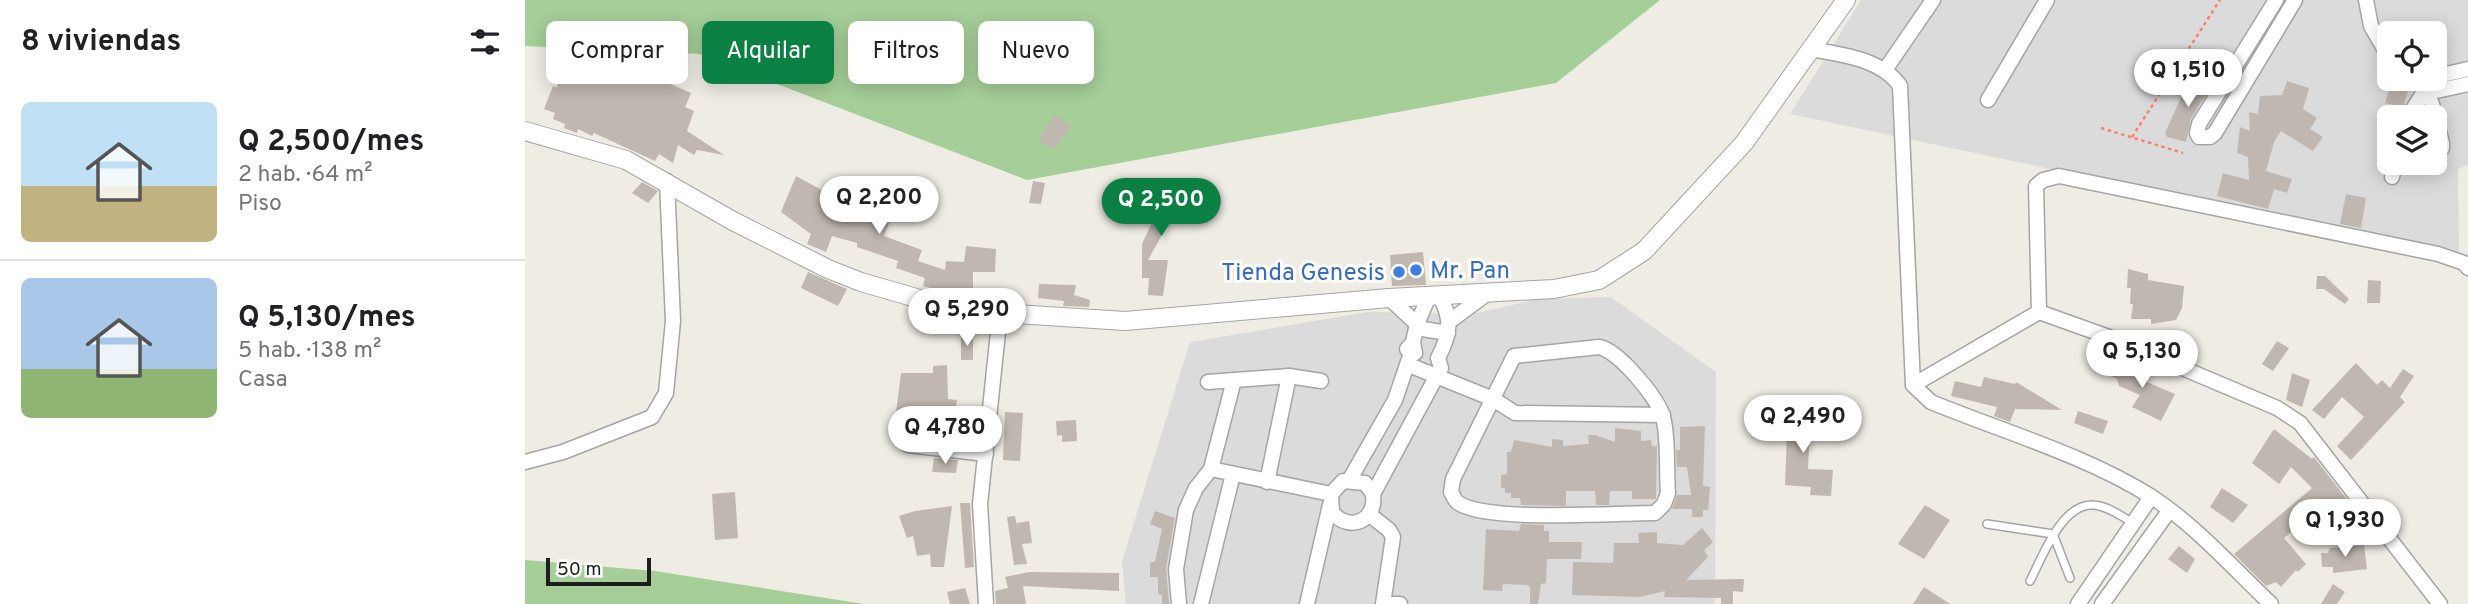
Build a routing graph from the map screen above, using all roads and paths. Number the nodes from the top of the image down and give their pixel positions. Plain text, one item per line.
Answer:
1 (1846, 0) edge
2 (1933, 0) edge
3 (2047, 0) edge
4 (2220, 0) edge
5 (2276, 0) edge
6 (2295, 0) edge
7 (2366, 0) edge
8 (2377, 36) edge
9 (1810, 49) junction
10 (2468, 69) edge
11 (1885, 70) junction
12 (2447, 76) edge
13 (2468, 84) edge
14 (2447, 89) edge
15 (1988, 100) dead end
16 (2101, 128) dead end
17 (525, 131) edge
18 (2132, 137) junction
19 (2183, 153) dead end
20 (667, 181) junction
21 (2468, 268) edge
22 (1488, 293) junction
23 (1434, 296) junction
24 (1389, 298) junction
25 (2039, 312) junction
26 (1000, 313) junction
27 (1449, 327) junction
28 (1413, 343) junction
29 (1439, 373) junction
30 (1289, 376) junction
31 (1234, 380) junction
32 (1321, 381) dead end
33 (1207, 382) dead end
34 (1913, 385) junction
35 (1493, 399) junction
36 (1663, 415) junction
37 (908, 445) dead end
38 (986, 453) junction
39 (525, 462) edge
40 (1211, 469) junction
41 (1233, 474) junction
42 (1350, 479) junction
43 (1267, 482) junction
44 (1373, 494) junction
45 (2151, 497) junction
46 (1330, 500) junction
47 (2169, 511) junction
48 (1370, 515) junction
49 (2134, 523) junction
50 (1987, 524) dead end
51 (2053, 534) junction
52 (2070, 578) dead end
53 (2031, 581) dead end
54 (986, 604) edge
55 (1179, 604) edge
56 (1201, 604) edge
57 (1307, 604) edge
58 (1383, 604) edge
59 (1400, 604) edge
60 (2078, 604) edge
61 (2102, 604) edge
62 (2271, 604) edge
63 (2439, 604) edge

1 - 9 street
2 - 11 street
3 - 15 street
4 - 18 path
5 - 6 street
7 - 8 street
9 - 11 street
9 - 22 street
10 - 12 street
11 - 34 street
13 - 14 street
16 - 18 path
17 - 20 street
18 - 19 path
20 - 26 street
20 - 39 street
21 - 25 street
22 - 23 street
22 - 27 street
23 - 24 street
23 - 27 street
23 - 28 street
24 - 26 street
24 - 28 street
25 - 34 street
25 - 63 street
26 - 38 street
27 - 28 street
27 - 29 street
28 - 29 street
28 - 42 street
29 - 35 street
29 - 44 street
30 - 31 street
30 - 32 street
30 - 43 street
31 - 33 street
31 - 40 street
34 - 45 street
35 - 36 street
35 - 36 street
35 - 36 street
37 - 38 street
38 - 54 street
40 - 41 street
40 - 55 street
41 - 43 street
41 - 56 street
42 - 44 street
42 - 46 street
43 - 46 street
44 - 48 street
45 - 47 street
45 - 49 street
46 - 48 street
46 - 57 street
47 - 61 street
47 - 62 street
48 - 58 street
49 - 51 lane
49 - 60 street
50 - 51 lane
51 - 52 lane
51 - 53 lane
58 - 59 street

